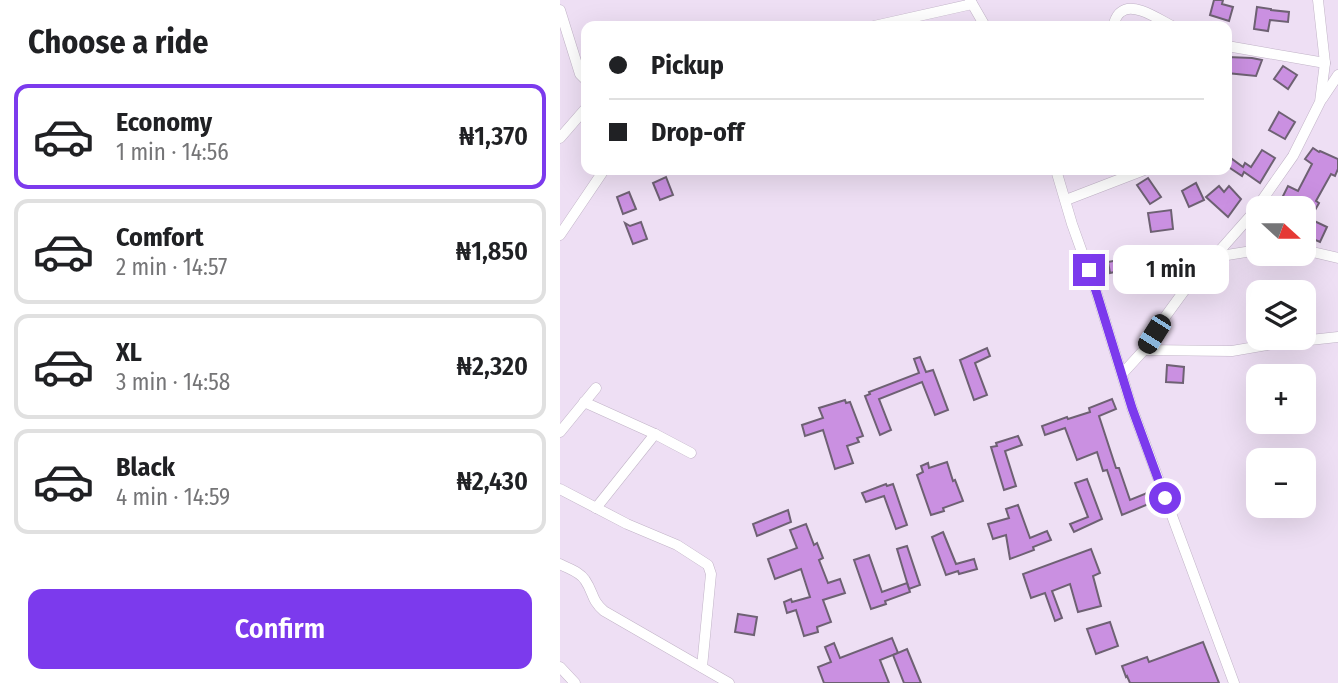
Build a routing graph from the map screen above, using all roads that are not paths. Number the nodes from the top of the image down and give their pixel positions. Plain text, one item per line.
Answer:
1 (1318, 0) edge
2 (971, 2) edge
3 (560, 10) edge
4 (894, 21) edge
5 (982, 21) edge
6 (1114, 21) edge
7 (1162, 21) edge
8 (1232, 47) edge
9 (1325, 63) junction
10 (581, 75) edge
11 (1338, 75) edge
12 (1320, 102) junction
13 (581, 114) edge
14 (560, 138) edge
15 (601, 175) edge
16 (1058, 175) edge
17 (1131, 175) edge
18 (1066, 200) junction
19 (560, 235) edge
20 (1246, 252) edge
21 (1316, 253) edge
22 (1216, 257) junction
23 (1338, 258) edge
24 (1338, 337) edge
25 (1144, 350) junction
26 (1122, 374) junction
27 (596, 388) dead end
28 (584, 402) junction
29 (560, 432) edge
30 (655, 434) junction
31 (691, 453) dead end
32 (560, 489) edge
33 (596, 508) junction
34 (560, 564) edge
35 (702, 667) junction
36 (560, 668) edge
37 (575, 683) edge
38 (729, 683) edge
39 (1234, 683) edge

1 - 9 street
2 - 4 street
2 - 5 street
3 - 10 street
6 - 7 street
8 - 9 street
9 - 12 street
11 - 12 street
12 - 22 street
13 - 14 street
15 - 19 street
16 - 18 street
17 - 18 street
18 - 26 street
20 - 22 street
21 - 23 street
22 - 25 street
24 - 25 street
25 - 26 street
26 - 39 street
27 - 28 street
28 - 29 street
28 - 30 street
30 - 31 street
30 - 33 street
32 - 33 street
33 - 35 street
34 - 35 street
35 - 38 street
36 - 37 street

